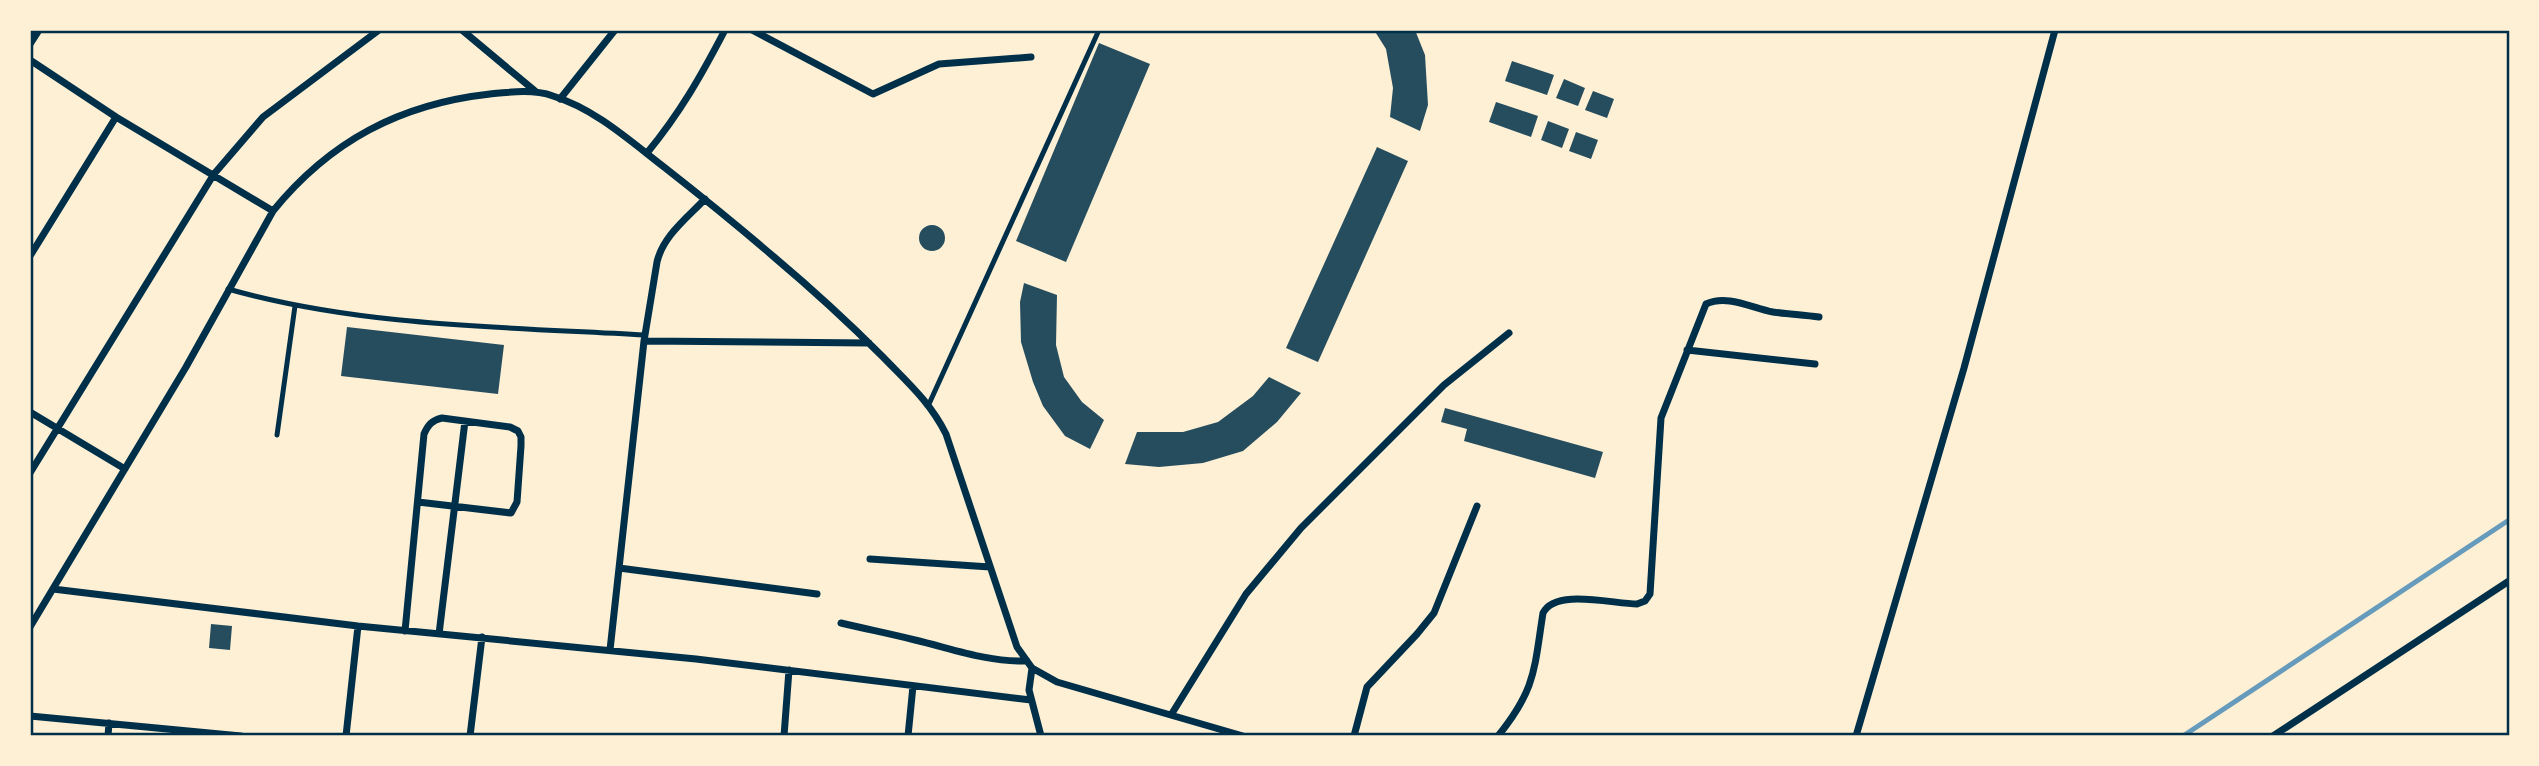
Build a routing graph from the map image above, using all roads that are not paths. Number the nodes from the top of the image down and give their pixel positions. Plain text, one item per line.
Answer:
1 (39, 30) edge
2 (379, 30) edge
3 (462, 30) edge
4 (615, 30) edge
5 (725, 30) edge
6 (752, 30) edge
7 (1099, 30) edge
8 (2055, 30) edge
9 (30, 44) edge
10 (1031, 57) dead end
11 (30, 60) edge
12 (535, 92) junction
13 (561, 99) junction
14 (116, 117) junction
15 (647, 153) junction
16 (214, 174) junction
17 (705, 199) junction
18 (273, 211) junction
19 (30, 256) edge
20 (228, 289) junction
21 (295, 306) junction
22 (1819, 317) dead end
23 (1509, 333) dead end
24 (645, 338) junction
25 (869, 343) junction
26 (1687, 350) junction
27 (1815, 364) dead end
28 (929, 404) junction
29 (30, 412) edge
30 (465, 422) junction
31 (56, 429) junction
32 (277, 435) dead end
33 (125, 469) junction
34 (30, 473) edge
35 (418, 502) junction
36 (1477, 506) dead end
37 (455, 507) junction
38 (870, 559) dead end
39 (990, 567) junction
40 (619, 568) junction
41 (2509, 581) edge
42 (53, 589) junction
43 (817, 594) dead end
44 (841, 623) dead end
45 (358, 626) junction
46 (30, 627) edge
47 (405, 631) junction
48 (439, 634) junction
49 (482, 638) junction
50 (610, 650) junction
51 (1027, 661) junction
52 (1032, 668) junction
53 (789, 670) junction
54 (913, 686) junction
55 (1031, 701) junction
56 (1171, 715) junction
57 (30, 716) edge
58 (110, 723) junction
59 (108, 736) edge
60 (229, 736) edge
61 (240, 736) edge
62 (346, 736) edge
63 (470, 736) edge
64 (784, 736) edge
65 (908, 736) edge
66 (1041, 736) edge
67 (1243, 736) edge
68 (1354, 736) edge
69 (1499, 736) edge
70 (1856, 736) edge
71 (2273, 736) edge

1 - 9 street
2 - 16 street
3 - 12 street
4 - 13 street
5 - 15 street
6 - 10 street
7 - 28 lane
8 - 70 street
11 - 14 street
12 - 13 street
12 - 18 street
13 - 15 street
14 - 16 street
14 - 19 street
15 - 17 street
16 - 18 street
16 - 31 street
17 - 24 street
17 - 25 street
18 - 20 street
20 - 21 lane
20 - 33 street
21 - 24 lane
21 - 32 lane
22 - 26 street
23 - 56 street
24 - 25 street
24 - 40 street
25 - 28 street
26 - 27 street
26 - 69 street
28 - 39 street
29 - 31 street
30 - 35 street
30 - 37 street
30 - 37 street
31 - 33 street
31 - 34 street
33 - 42 street
35 - 37 street
35 - 47 street
36 - 68 street
37 - 48 street
38 - 39 street
39 - 51 street
40 - 43 street
40 - 50 street
41 - 71 street
42 - 45 street
42 - 46 street
44 - 51 street
45 - 47 street
45 - 62 street
47 - 48 street
48 - 49 street
49 - 50 street
49 - 63 street
50 - 53 street
51 - 52 street
52 - 55 street
52 - 56 street
53 - 54 street
53 - 64 street
54 - 55 street
54 - 65 street
55 - 66 street
56 - 67 street
57 - 58 street
58 - 59 street
58 - 60 street
60 - 61 street

